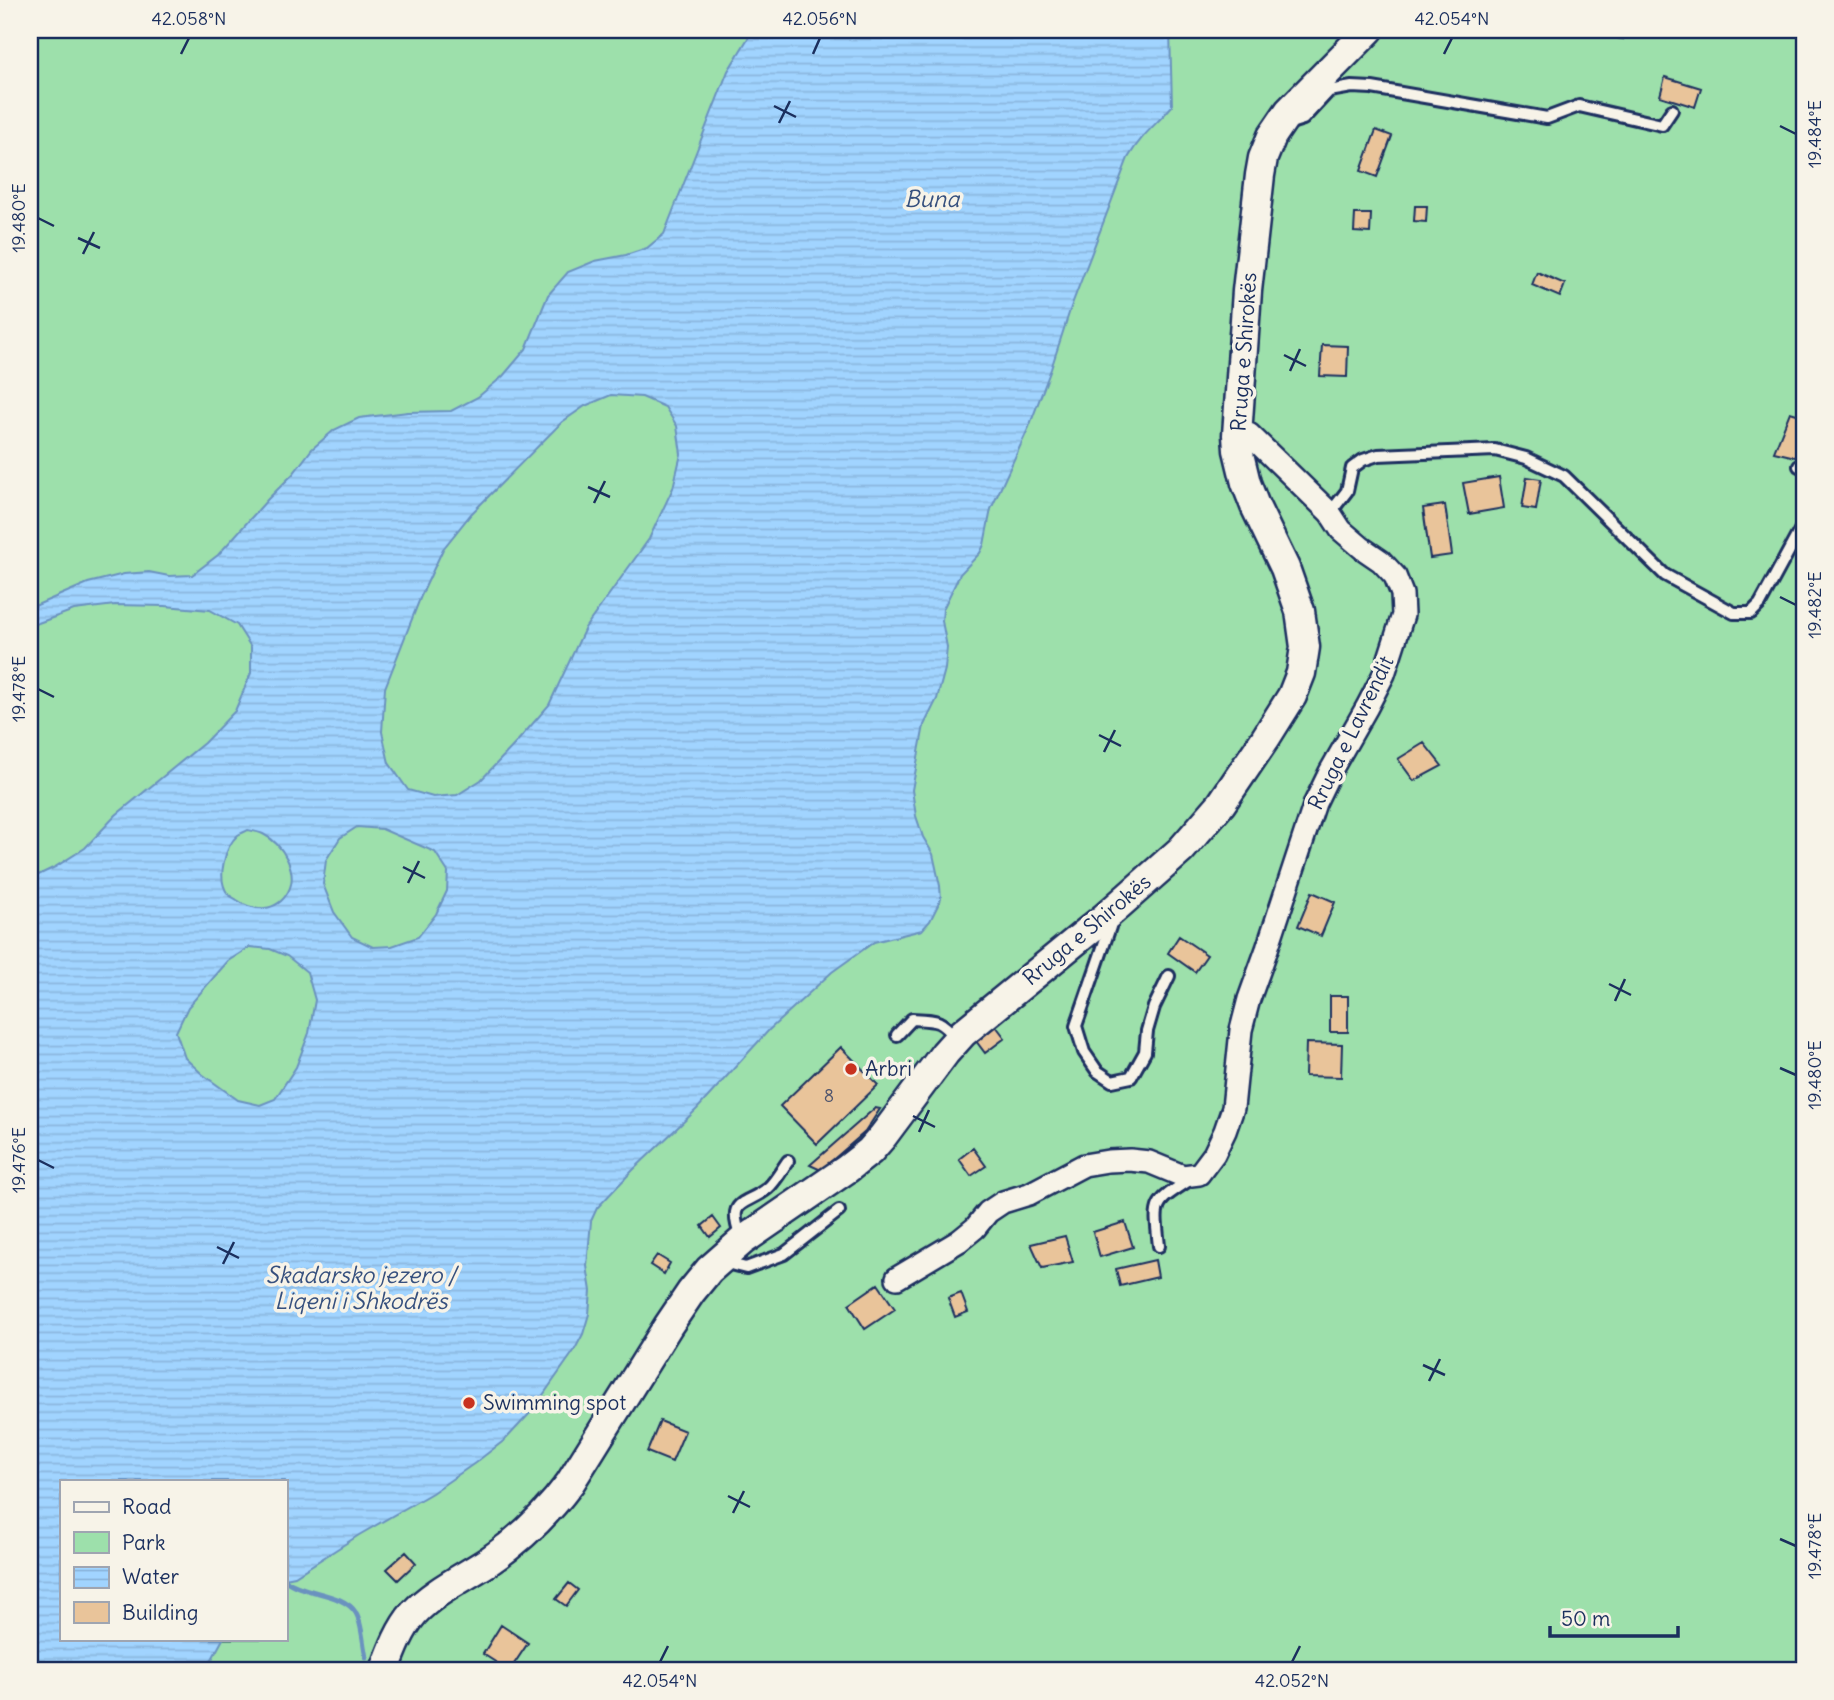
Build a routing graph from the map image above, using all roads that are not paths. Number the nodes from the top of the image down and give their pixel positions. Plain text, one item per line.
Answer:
1 (1369, 30) edge
2 (1672, 110) dead end
3 (1278, 126) junction
4 (1237, 432) junction
5 (1330, 513) junction
6 (1804, 523) edge
7 (1104, 918) junction
8 (1169, 976) dead end
9 (897, 1035) dead end
10 (957, 1039) junction
11 (788, 1161) dead end
12 (1199, 1174) junction
13 (839, 1211) dead end
14 (1159, 1245) dead end
15 (734, 1248) junction
16 (897, 1278) dead end
17 (385, 1670) edge

1 - 3 main road, Rruga e Shirokës
2 - 3 lane
3 - 4 main road, Rruga e Shirokës
4 - 5 street, Rruga e Lavrendit
4 - 7 main road, Rruga e Shirokës
5 - 6 lane
5 - 12 street, Rruga e Lavrendit
7 - 8 lane
7 - 10 main road, Rruga e Shirokës
9 - 10 lane
10 - 15 main road, Rruga e Shirokës
11 - 15 lane
12 - 14 lane, Rruga e Lavrendit
12 - 16 street
13 - 15 lane
15 - 17 main road, Rruga e Shirokës

